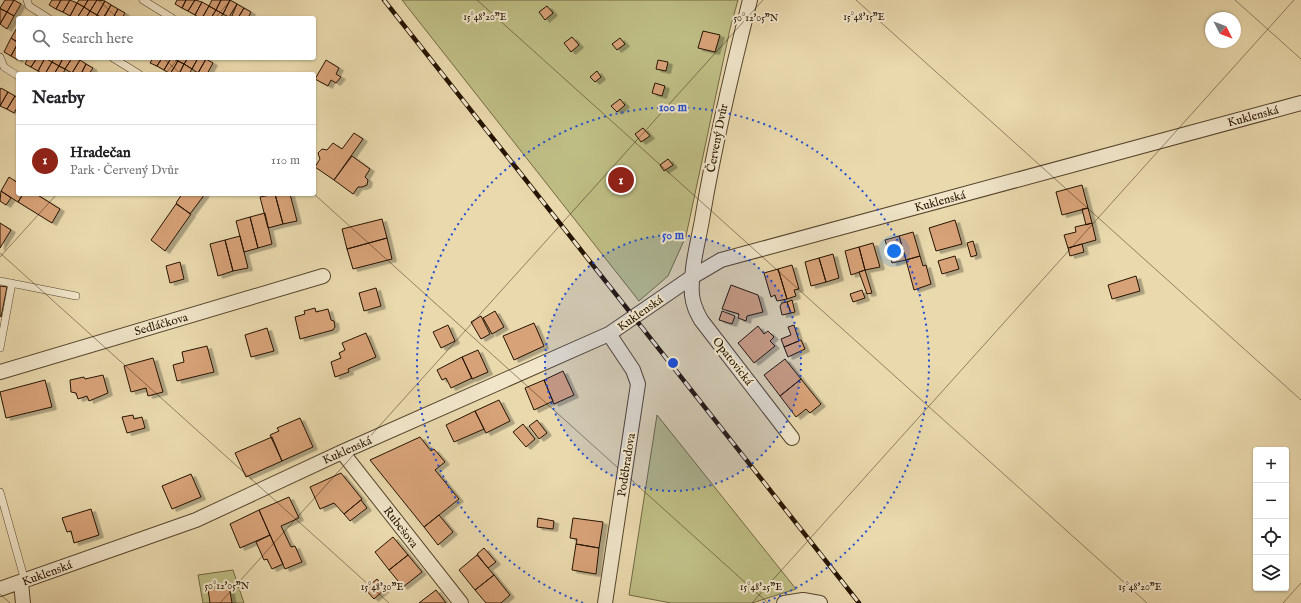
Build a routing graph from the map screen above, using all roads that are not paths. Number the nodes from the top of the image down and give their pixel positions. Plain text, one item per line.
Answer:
1 (27, 0) edge
2 (143, 0) edge
3 (750, 0) edge
4 (45, 16) edge
5 (169, 16) edge
6 (0, 57) edge
7 (116, 60) edge
8 (136, 72) edge
9 (16, 75) edge
10 (1301, 103) edge
11 (323, 276) dead end
12 (692, 277) junction
13 (0, 281) edge
14 (12, 283) junction
15 (76, 296) dead end
16 (609, 334) junction
17 (0, 348) edge
18 (0, 372) edge
19 (792, 438) dead end
20 (342, 452) junction
21 (0, 492) edge
22 (23, 582) junction
23 (0, 589) edge
24 (23, 603) edge
25 (461, 603) edge
26 (605, 603) edge
27 (784, 603) edge
28 (820, 603) edge

1 - 4 lane
2 - 5 lane
3 - 12 street, Červený Dvůr
6 - 9 lane
7 - 8 lane
10 - 12 street, Kuklenská
11 - 18 street, Sedláčkova
12 - 16 street, Kuklenská
12 - 19 street, Opatovická
13 - 14 lane
14 - 15 lane
14 - 17 lane
16 - 20 street, Kuklenská
16 - 26 street, Poděbradova
20 - 22 street, Kuklenská
20 - 25 street, Rubešova
21 - 22 lane
22 - 23 street, Kuklenská
22 - 24 street
27 - 28 street

